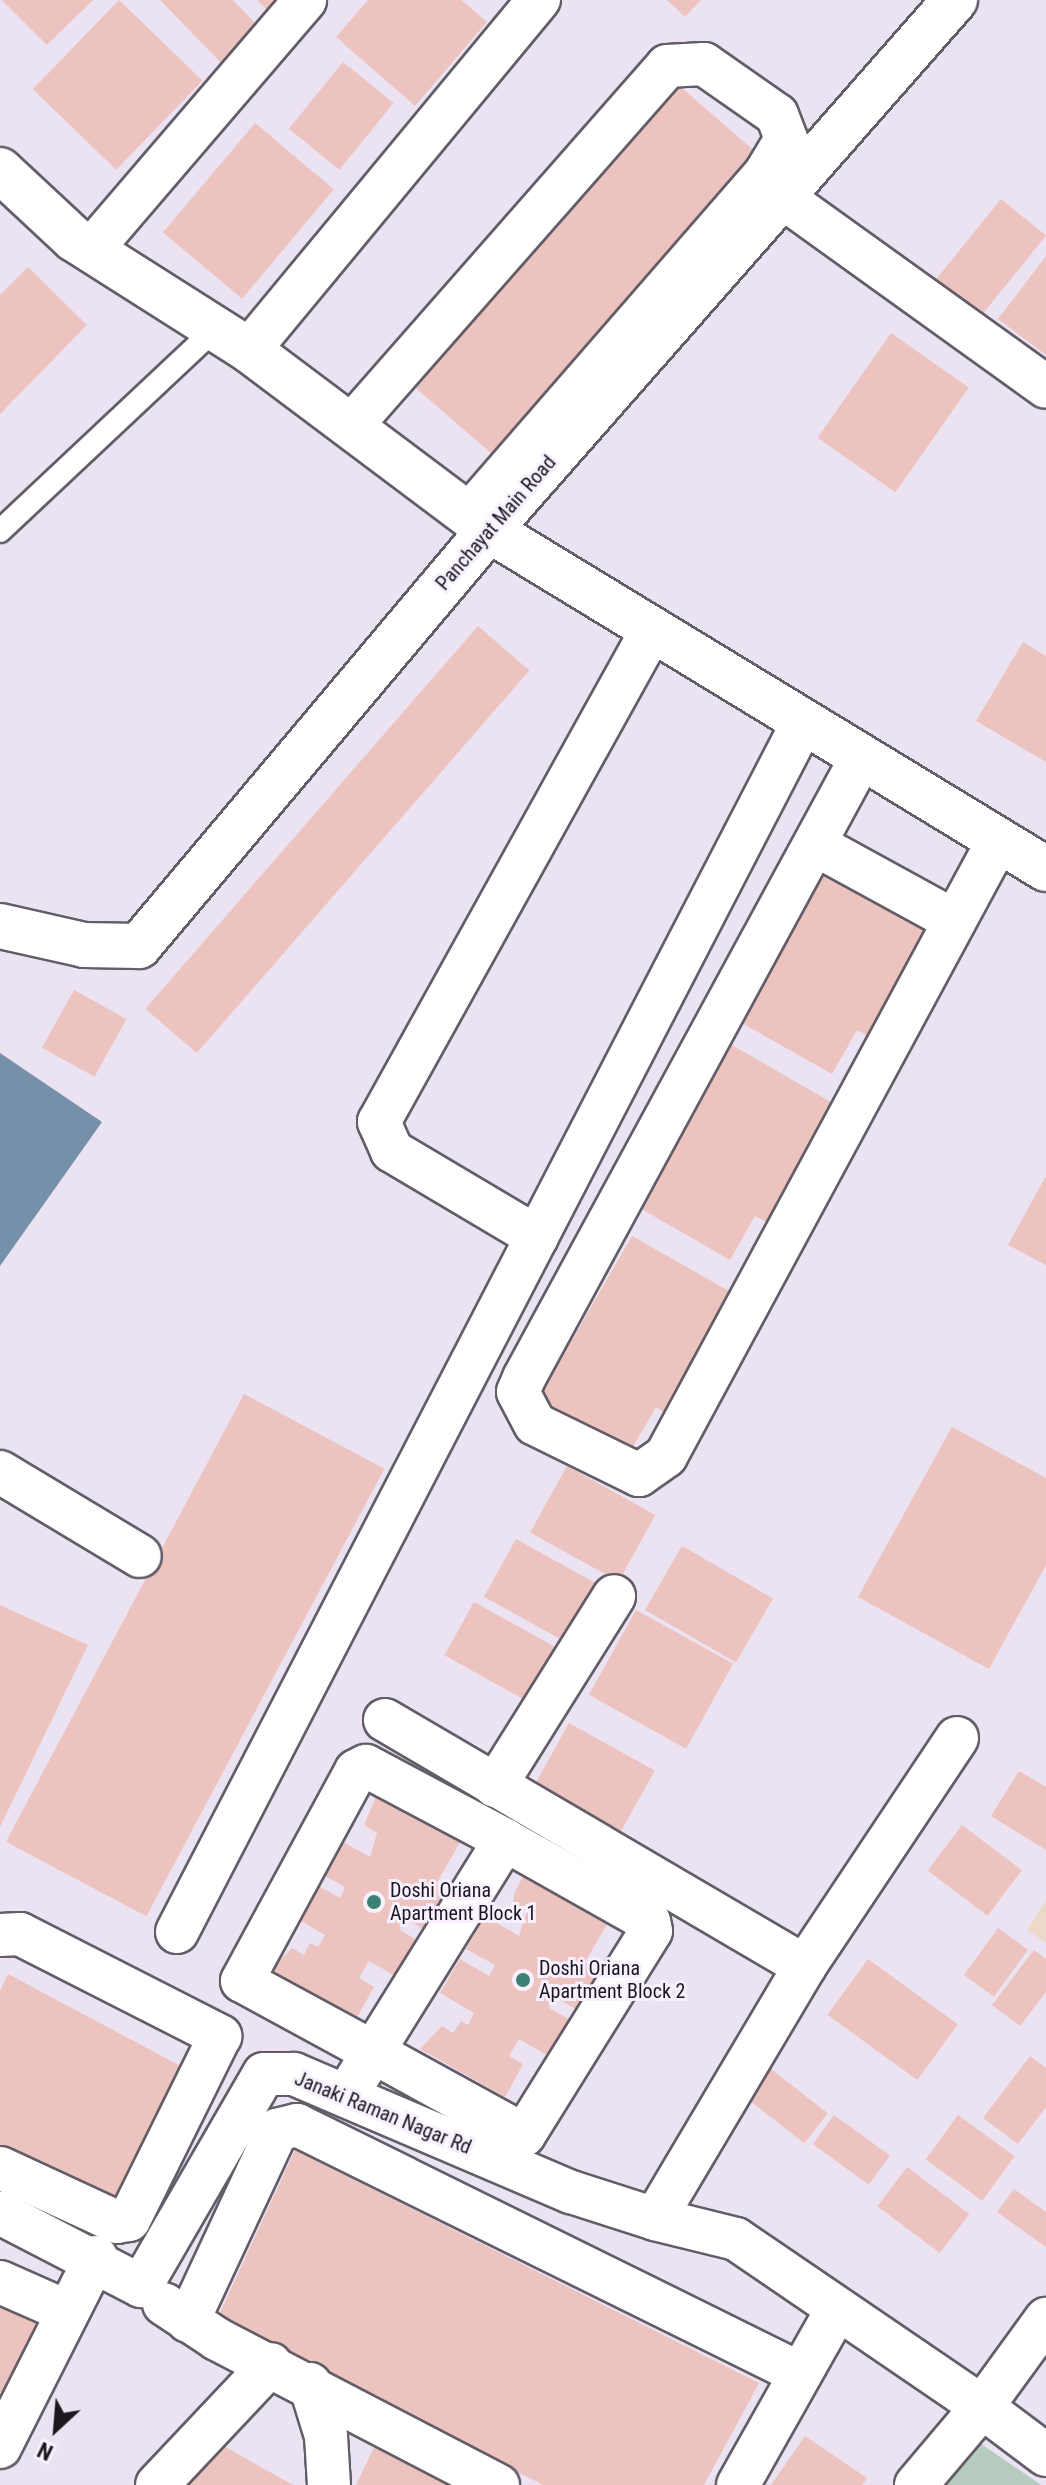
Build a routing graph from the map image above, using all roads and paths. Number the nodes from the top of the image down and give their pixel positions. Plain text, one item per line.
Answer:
1 (305, 0) edge
2 (539, 0) edge
3 (955, 0) edge
4 (0, 170) edge
5 (782, 197) junction
6 (91, 250) junction
7 (232, 339) junction
8 (1046, 387) edge
9 (351, 426) junction
10 (479, 522) junction
11 (0, 531) edge
12 (652, 630) junction
13 (802, 724) junction
14 (860, 760) junction
15 (998, 841) junction
16 (816, 845) junction
17 (1046, 869) edge
18 (955, 921) junction
19 (0, 926) edge
20 (537, 1237) junction
21 (0, 1472) edge
22 (140, 1556) dead end
23 (614, 1596) dead end
24 (385, 1720) dead end
25 (957, 1738) dead end
26 (495, 1786) junction
27 (505, 1840) junction
28 (177, 1932) dead end
29 (0, 1935) edge
30 (805, 1966) junction
31 (373, 2052) junction
32 (347, 2095) junction
33 (11, 2173) edge
34 (3, 2214) edge
35 (655, 2219) junction
36 (91, 2255) junction
37 (0, 2282) edge
38 (141, 2286) junction
39 (837, 2309) junction
40 (68, 2312) junction
41 (1046, 2319) edge
42 (188, 2321) junction
43 (271, 2364) junction
44 (795, 2371) junction
45 (310, 2384) junction
46 (982, 2407) junction
47 (0, 2447) edge
48 (1046, 2455) edge
49 (157, 2485) edge
50 (329, 2485) edge
51 (498, 2485) edge
52 (738, 2485) edge
53 (916, 2485) edge

1 - 6 street
2 - 7 street
3 - 5 street, Panchayat Main Road
4 - 6 street
5 - 8 street
5 - 10 street, Panchayat Main Road
6 - 7 street
7 - 9 street
7 - 11 lane
9 - 10 street
9 - 10 street
10 - 12 street
10 - 19 street, Panchayat Main Road
12 - 13 street
12 - 20 street
13 - 14 street
13 - 20 street
14 - 15 street
14 - 16 street
15 - 17 street
15 - 18 street
16 - 18 street
16 - 18 street
20 - 28 street
21 - 22 street
23 - 26 street
24 - 26 street
25 - 30 street
26 - 30 street
27 - 31 street
27 - 31 street
27 - 31 street
29 - 33 street
30 - 35 street
31 - 32 street
32 - 35 street, Janaki Raman Nagar Rd
32 - 38 street, Janaki Raman Nagar Rd
33 - 34 street
34 - 36 street
35 - 39 street, Janaki Raman Nagar Rd
36 - 38 street
36 - 40 street
37 - 40 street
38 - 42 street
39 - 44 street
39 - 46 street, Janaki Raman Nagar Rd
40 - 47 street
41 - 46 street
42 - 43 street
42 - 44 street
43 - 45 street
43 - 49 street
44 - 52 street
45 - 50 street
45 - 51 street
46 - 48 street, Janaki Raman Nagar Rd
46 - 53 street

